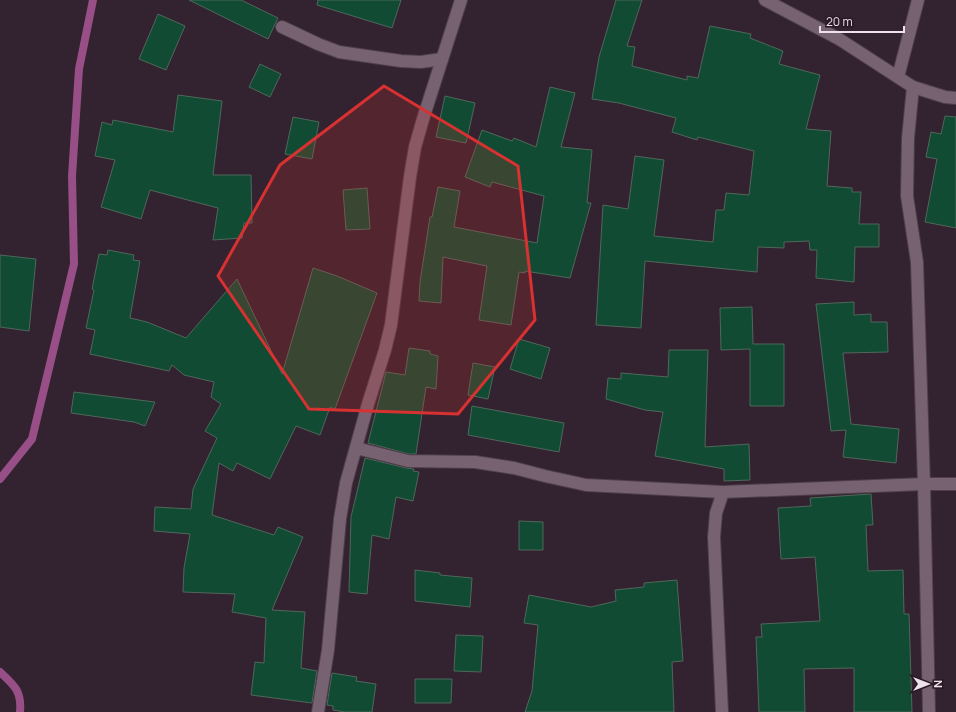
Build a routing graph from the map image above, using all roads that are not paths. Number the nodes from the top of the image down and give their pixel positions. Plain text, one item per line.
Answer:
1 (461, 0) edge
2 (765, 0) edge
3 (918, 0) edge
4 (282, 27) dead end
5 (442, 59) junction
6 (898, 77) junction
7 (913, 87) junction
8 (956, 98) edge
9 (356, 448) junction
10 (924, 484) junction
11 (956, 484) edge
12 (723, 492) junction
13 (318, 712) edge
14 (722, 712) edge
15 (929, 712) edge

1 - 5 street
2 - 6 street
3 - 6 street
4 - 5 street
5 - 9 street
6 - 7 street
7 - 8 street
7 - 10 street
9 - 12 street
9 - 13 street
10 - 11 street
10 - 12 street
10 - 15 street
12 - 14 street

